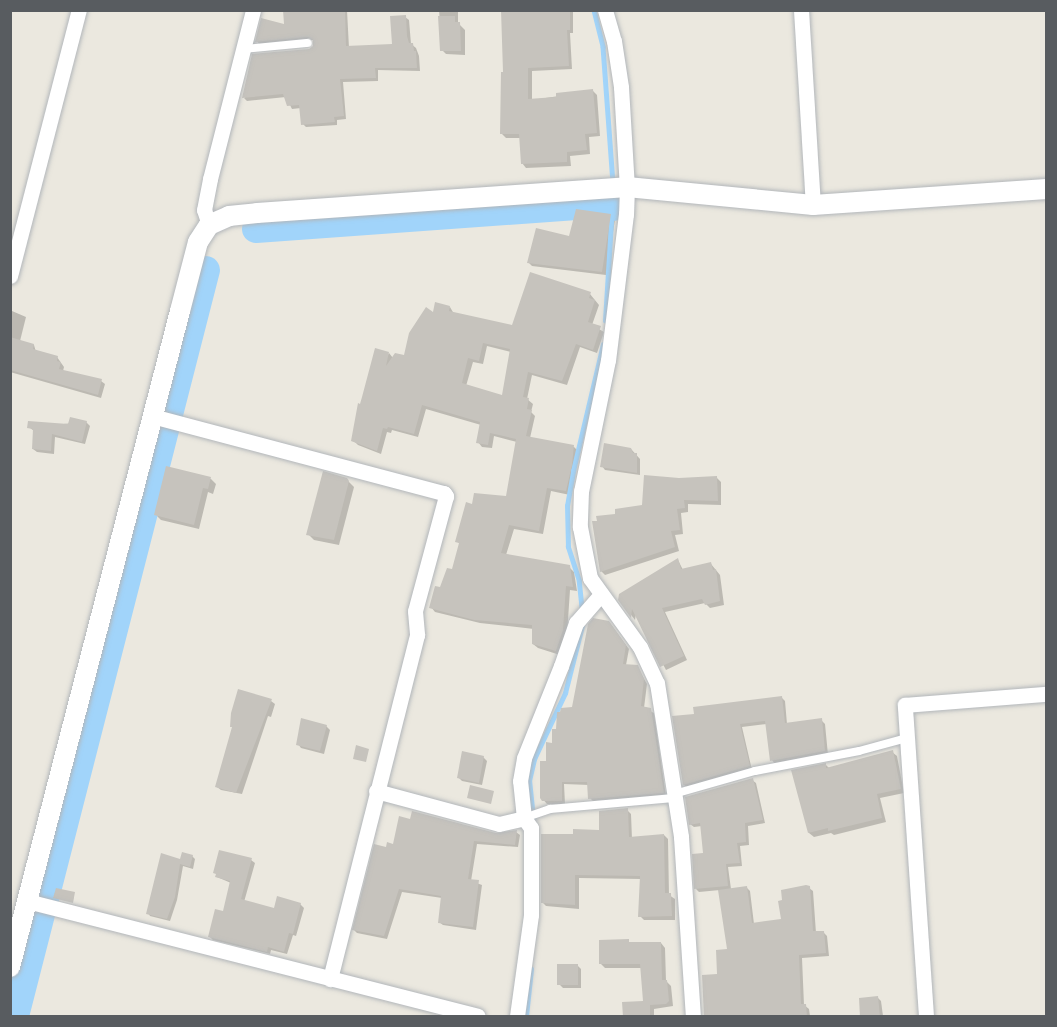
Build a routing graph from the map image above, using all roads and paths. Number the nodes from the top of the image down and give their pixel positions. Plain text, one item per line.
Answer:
1 (79, 10) edge
2 (253, 10) edge
3 (605, 10) edge
4 (801, 10) edge
5 (308, 43) dead end
6 (244, 49) junction
7 (627, 187) junction
8 (1047, 189) edge
9 (813, 204) junction
10 (209, 225) junction
11 (10, 276) edge
12 (152, 416) junction
13 (601, 594) junction
14 (1047, 694) edge
15 (907, 738) junction
16 (376, 791) junction
17 (674, 796) junction
18 (524, 818) junction
19 (38, 904) junction
20 (10, 967) edge
21 (330, 978) junction
22 (478, 1017) edge
23 (517, 1017) edge
24 (693, 1017) edge
25 (926, 1017) edge

1 - 11 street
2 - 6 street
3 - 7 street
4 - 9 street
5 - 6 lane
6 - 10 street
7 - 9 street
7 - 10 street
7 - 13 street
8 - 9 street
10 - 12 street
12 - 16 street
12 - 19 street
13 - 17 street
13 - 18 street
14 - 15 street
15 - 17 lane
15 - 25 street
16 - 18 street
16 - 21 street
17 - 18 lane
17 - 24 street
18 - 23 street
19 - 20 street
19 - 21 street
21 - 22 street

